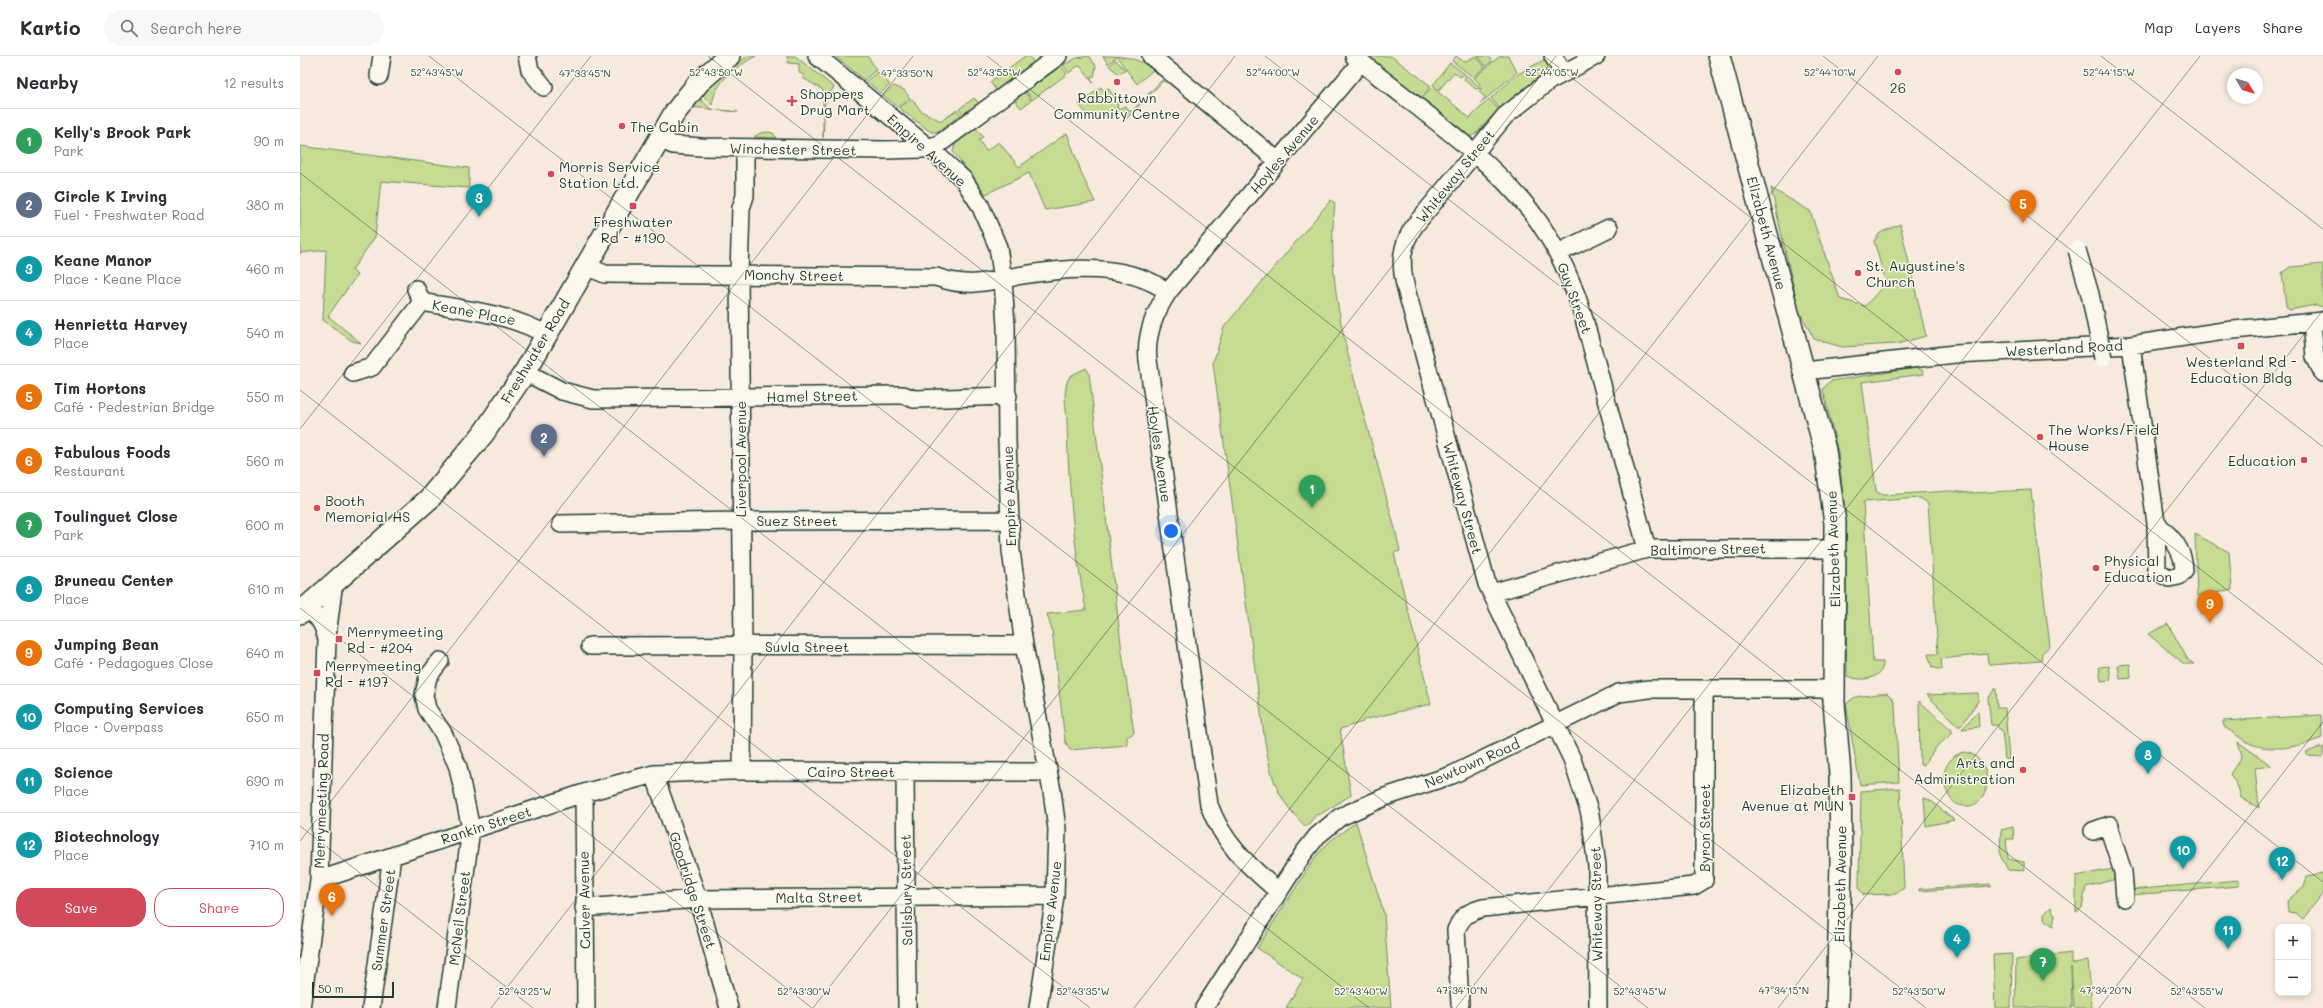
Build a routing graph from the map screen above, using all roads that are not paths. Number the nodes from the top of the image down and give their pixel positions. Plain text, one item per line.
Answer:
1 (382, 56) edge
2 (527, 56) edge
3 (729, 56) edge
4 (817, 56) edge
5 (1058, 56) edge
6 (1151, 56) edge
7 (1553, 56) edge
8 (1596, 56) edge
9 (1719, 56) edge
10 (1357, 59) edge
11 (1563, 72) junction
12 (379, 76) dead end
13 (544, 87) dead end
14 (659, 139) junction
15 (745, 148) junction
16 (929, 148) junction
17 (1473, 153) junction
18 (1278, 161) junction
19 (1609, 228) dead end
20 (2077, 250) dead end
21 (1558, 254) junction
22 (585, 266) junction
23 (739, 275) junction
24 (1003, 280) junction
25 (1168, 292) junction
26 (2318, 321) edge
27 (547, 335) junction
28 (2131, 345) junction
29 (2103, 358) dead end
30 (525, 372) junction
31 (1805, 372) junction
32 (353, 373) dead end
33 (2323, 373) edge
34 (1008, 396) junction
35 (740, 397) junction
36 (1010, 520) junction
37 (740, 521) junction
38 (2156, 523) dead end
39 (561, 524) dead end
40 (1647, 549) junction
41 (1835, 549) junction
42 (334, 581) junction
43 (1491, 593) junction
44 (301, 609) edge
45 (327, 640) junction
46 (1024, 645) junction
47 (590, 646) dead end
48 (743, 646) junction
49 (440, 660) dead end
50 (1834, 689) junction
51 (1704, 690) junction
52 (1555, 724) junction
53 (742, 771) junction
54 (905, 771) junction
55 (1048, 772) junction
56 (654, 774) junction
57 (584, 793) junction
58 (2104, 827) dead end
59 (471, 829) junction
60 (392, 856) junction
61 (319, 880) junction
62 (1279, 892) junction
63 (905, 896) junction
64 (1055, 896) junction
65 (1597, 896) junction
66 (2125, 898) dead end
67 (698, 899) junction
68 (584, 908) junction
69 (306, 930) edge
70 (1460, 1004) dead end
71 (301, 1008) edge
72 (371, 1008) edge
73 (447, 1008) edge
74 (586, 1008) edge
75 (729, 1008) edge
76 (907, 1008) edge
77 (1038, 1008) edge
78 (1204, 1008) edge
79 (1598, 1008) edge
80 (1837, 1008) edge

1 - 12 street
2 - 13 street
3 - 14 main road, Freshwater Road
4 - 16 street, Empire Avenue
5 - 16 street
6 - 18 street
7 - 11 street
8 - 11 street, Whiteway Street
9 - 31 main road, Elizabeth Avenue
10 - 17 street, Guy Street
10 - 18 street, Hoyles Avenue
11 - 17 street, Whiteway Street
14 - 15 street, Winchester Street
14 - 22 main road, Freshwater Road
15 - 16 street, Winchester Street
15 - 23 street, Liverpool Avenue
16 - 24 street, Empire Avenue
17 - 21 street, Guy Street
17 - 43 street, Whiteway Street
18 - 25 street, Hoyles Avenue
19 - 21 street
20 - 29 street, bridge
21 - 40 street, Guy Street
22 - 23 street, Monchy Street
22 - 27 main road, Freshwater Road
23 - 24 street, Monchy Street
23 - 35 street, Liverpool Avenue
24 - 25 street, Monchy Street
24 - 34 street, Empire Avenue
25 - 62 street, Hoyles Avenue
26 - 28 street, Westerland Road
26 - 33 street
27 - 30 main road, Freshwater Road
27 - 32 street, Keane Place
28 - 31 street, Westerland Road
28 - 38 street
30 - 35 street, Hamel Street
30 - 42 main road, Freshwater Road
31 - 41 main road, Elizabeth Avenue
34 - 35 street, Hamel Street
34 - 36 street, Empire Avenue
35 - 37 street, Liverpool Avenue
36 - 37 street, Suez Street
36 - 46 street, Empire Avenue
37 - 39 street, Suez Street
37 - 48 street, Liverpool Avenue
40 - 41 street, Baltimore Street
40 - 43 street, Baltimore Street
41 - 50 main road, Elizabeth Avenue
42 - 44 main road, Freshwater Road
42 - 45 street, Merrymeeting Road
43 - 52 street, Whiteway Street
44 - 45 street, Merrymeeting Road
45 - 61 street, Merrymeeting Road
46 - 48 street, Suvla Street
46 - 55 street, Empire Avenue
47 - 48 street, Suvla Street
48 - 53 street, Liverpool Avenue
49 - 59 street, McNeil Street
50 - 51 street, Newtown Road
50 - 80 main road, Elizabeth Avenue
51 - 52 street, Newtown Road
51 - 65 street, Byron Street
52 - 62 street, Newtown Road
52 - 65 street, Whiteway Street
53 - 54 street, Cairo Street
53 - 56 street, Cairo Street
54 - 55 street, Cairo Street
54 - 63 street, Salisbury Street
55 - 64 street, Empire Avenue
56 - 57 street, Rankin Street
56 - 67 street, Goodridge Street
57 - 59 street, Rankin Street
57 - 68 street, Calver Avenue
58 - 66 street
59 - 60 street, Rankin Street
59 - 73 street, McNeil Street
60 - 61 street, Rankin Street
60 - 72 street, Summer Street
61 - 69 street, Merrymeeting Road
62 - 78 street, Newtown Road
63 - 64 street, Malta Street
63 - 67 street, Malta Street
63 - 76 street, Salisbury Street
64 - 77 street, Empire Avenue
65 - 70 street
65 - 79 street, Whiteway Street
67 - 68 street, Malta Street
67 - 75 street, Goodridge Street
68 - 74 street, Calver Avenue
69 - 71 street, Merrymeeting Road

